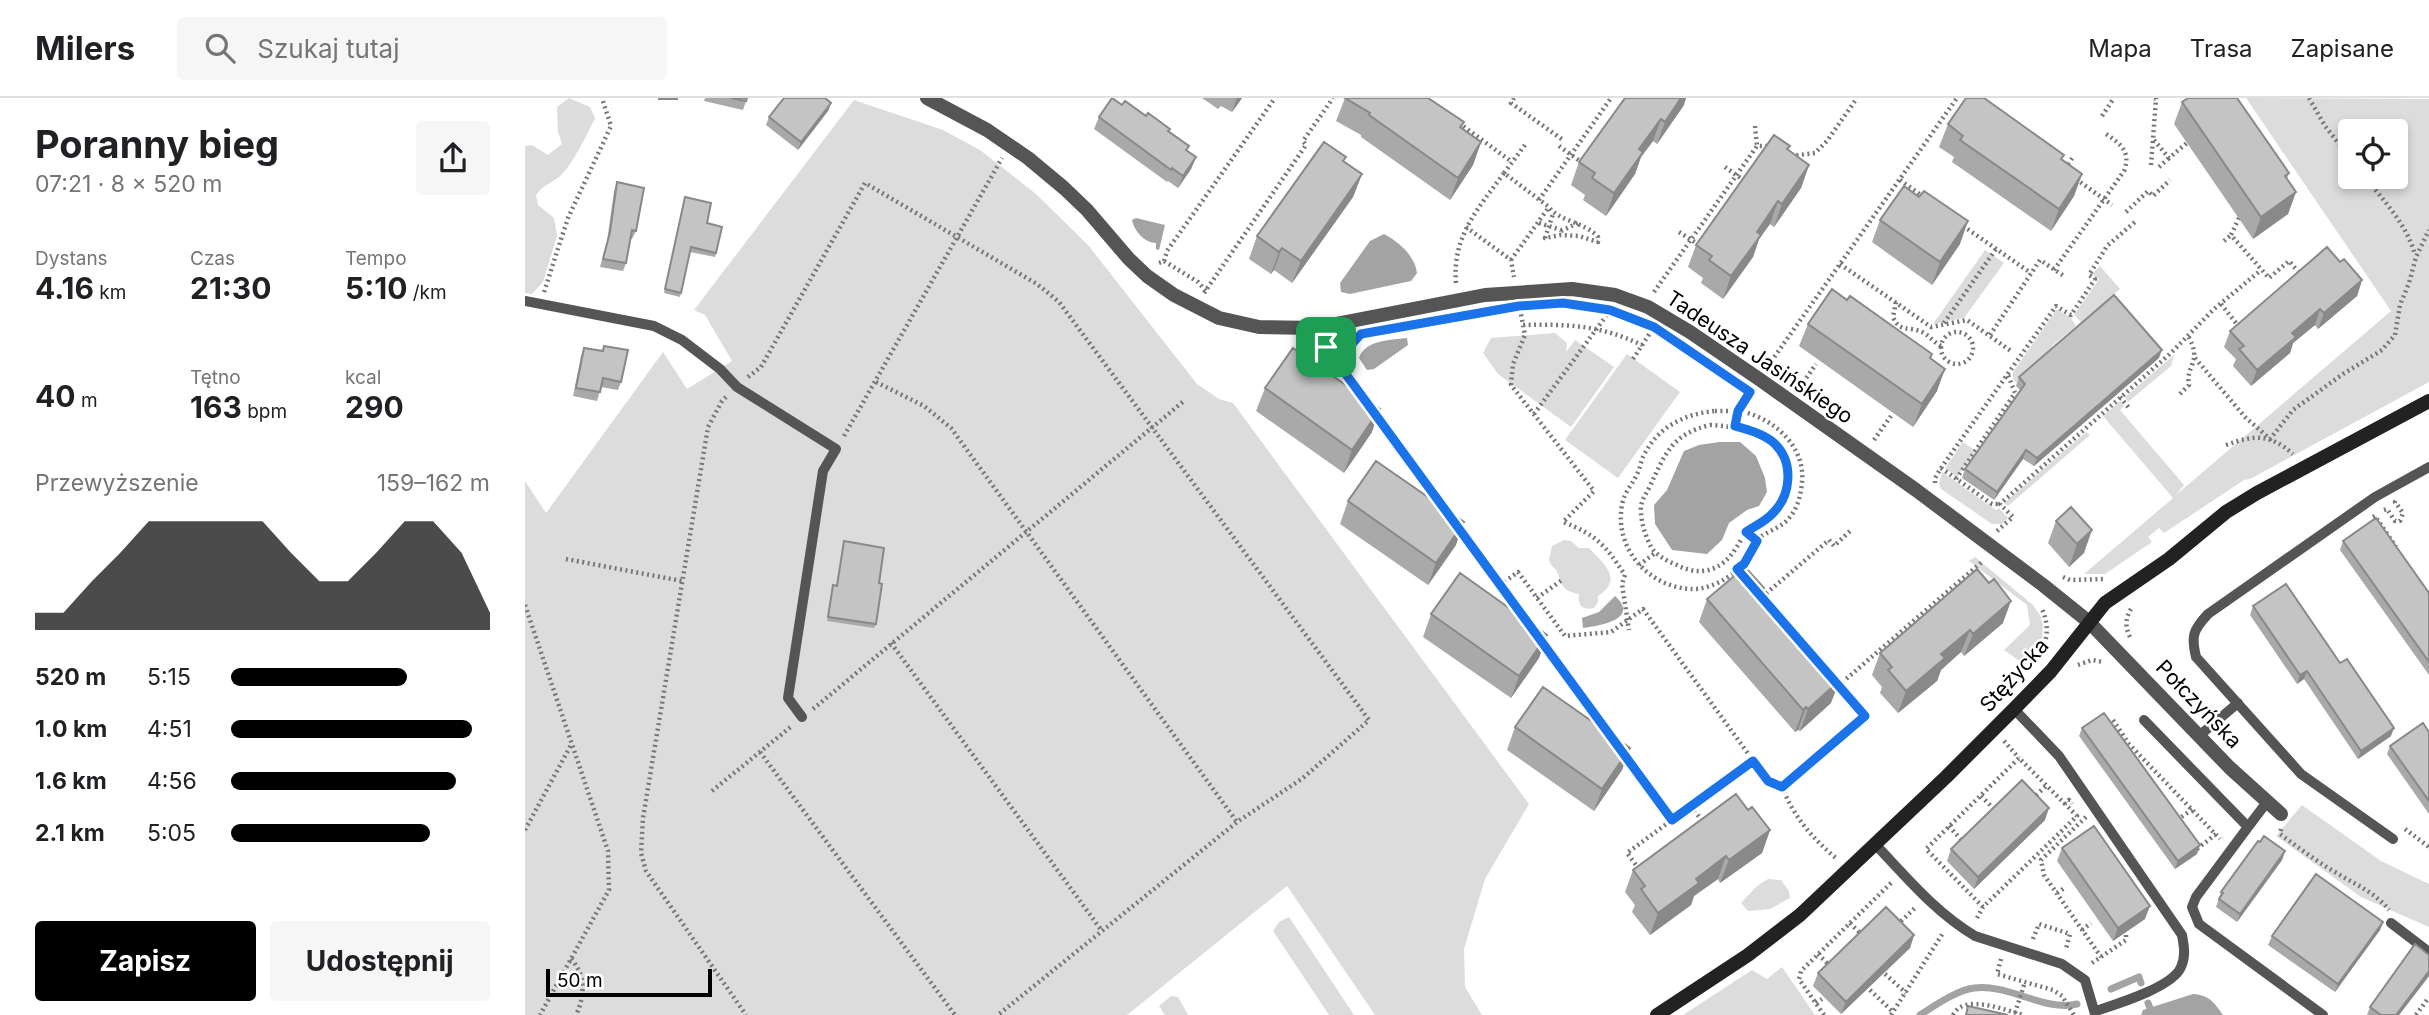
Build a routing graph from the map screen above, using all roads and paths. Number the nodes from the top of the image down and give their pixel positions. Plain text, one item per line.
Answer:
1 (602, 98) edge
2 (927, 98) edge
3 (1275, 98) edge
4 (1333, 98) edge
5 (1514, 98) edge
6 (1611, 98) edge
7 (1857, 98) edge
8 (1957, 98) edge
9 (2114, 98) edge
10 (2154, 98) edge
11 (2309, 98) edge
12 (2102, 117) dead end
13 (1458, 122) edge
14 (1755, 126) dead end
15 (2106, 134) dead end
16 (1563, 140) dead end
17 (2154, 140) junction
18 (2187, 143) edge
19 (2338, 143) edge
20 (1525, 145) dead end
21 (1559, 146) dead end
22 (1757, 146) junction
23 (993, 150) dead end
24 (1775, 150) edge
25 (1571, 155) junction
26 (1784, 155) edge
27 (2073, 157) dead end
28 (2169, 158) junction
29 (1512, 162) junction
30 (1011, 163) dead end
31 (998, 164) dead end
32 (1584, 164) edge
33 (2151, 166) dead end
34 (1725, 167) dead end
35 (2159, 167) dead end
36 (1504, 173) junction
37 (1736, 175) junction
38 (1900, 180) junction
39 (2170, 180) dead end
40 (1747, 183) edge
41 (2374, 189) edge
42 (2104, 199) junction
43 (1539, 200) junction
44 (1932, 203) edge
45 (2112, 205) dead end
46 (1549, 207) junction
47 (2126, 212) dead end
48 (1553, 214) junction
49 (1953, 218) edge
50 (2239, 218) edge
51 (2136, 221) dead end
52 (1538, 223) junction
53 (1578, 223) junction
54 (1550, 226) junction
55 (1466, 227) junction
56 (2429, 230) edge
57 (1561, 232) junction
58 (1679, 232) dead end
59 (2231, 235) junction
60 (956, 238) junction
61 (1691, 240) junction
62 (2224, 242) dead end
63 (1702, 246) edge
64 (1996, 249) junction
65 (2416, 257) junction
66 (1511, 260) junction
67 (1840, 264) junction
68 (1513, 269) dead end
69 (2054, 270) junction
70 (2262, 270) junction
71 (2031, 274) junction
72 (2064, 276) dead end
73 (2303, 278) edge
74 (1457, 289) dead end
75 (1205, 290) junction
76 (1654, 292) dead end
77 (1213, 297) dead end
78 (525, 301) edge
79 (1896, 302) junction
80 (540, 303) junction
81 (2221, 304) junction
82 (1519, 306) dead end
83 (1529, 306) dead end
84 (1597, 308) dead end
85 (1610, 310) junction
86 (1621, 314) dead end
87 (1967, 320) junction
88 (1643, 323) dead end
89 (1925, 323) junction
90 (1943, 324) junction
91 (1523, 325) dead end
92 (1597, 327) junction
93 (1917, 330) junction
94 (2242, 330) edge
95 (1662, 331) dead end
96 (1961, 331) junction
97 (1361, 334) dead end
98 (2187, 334) junction
99 (1525, 335) dead end
100 (1990, 335) junction
101 (1317, 342) dead end
102 (1941, 345) junction
103 (1326, 347) junction
104 (2011, 351) dead end
105 (2195, 358) junction
106 (1633, 359) dead end
107 (1817, 364) dead end
108 (1766, 369) dead end
109 (1344, 373) junction
110 (2008, 375) junction
111 (1338, 381) edge
112 (876, 382) junction
113 (1739, 384) dead end
114 (737, 387) junction
115 (1797, 391) dead end
116 (2180, 394) dead end
117 (2120, 397) junction
118 (1184, 401) dead end
119 (2429, 401) edge
120 (2129, 408) dead end
121 (1738, 411) junction
122 (1534, 414) junction
123 (1891, 416) dead end
124 (1735, 426) junction
125 (1153, 428) junction
126 (2270, 439) junction
127 (1872, 443) dead end
128 (2226, 445) dead end
129 (836, 449) junction
130 (2296, 457) dead end
131 (2429, 467) edge
132 (1941, 468) junction
133 (1956, 479) junction
134 (1428, 487) junction
135 (1935, 488) dead end
136 (1419, 498) edge
137 (2000, 504) junction
138 (2339, 522) junction
139 (1850, 531) dead end
140 (1746, 532) junction
141 (1996, 532) dead end
142 (1025, 533) junction
143 (1757, 541) junction
144 (2398, 549) edge
145 (1655, 553) junction
146 (1977, 555) dead end
147 (566, 559) dead end
148 (1984, 560) junction
149 (1639, 565) junction
150 (1994, 568) dead end
151 (1737, 569) junction
152 (1745, 579) edge
153 (1562, 580) dead end
154 (682, 581) junction
155 (1500, 585) junction
156 (1753, 588) edge
157 (1761, 597) junction
158 (1942, 597) junction
159 (1537, 598) junction
160 (1510, 599) junction
161 (2143, 600) dead end
162 (1948, 604) edge
163 (2038, 604) dead end
164 (525, 605) edge
165 (1768, 605) edge
166 (1501, 610) edge
167 (1627, 620) junction
168 (2089, 622) junction
169 (1532, 630) edge
170 (1629, 630) dead end
171 (1540, 640) edge
172 (891, 643) junction
173 (2136, 643) dead end
174 (1881, 649) junction
175 (1888, 656) edge
176 (2036, 658) dead end
177 (1828, 674) edge
178 (1838, 686) junction
179 (2238, 703) junction
180 (2014, 709) junction
181 (1594, 713) junction
182 (802, 717) junction
183 (2144, 720) dead end
184 (2106, 723) edge
185 (1586, 724) edge
186 (2200, 735) junction
187 (2004, 741) dead end
188 (572, 744) junction
189 (2132, 746) junction
190 (760, 752) junction
191 (2124, 752) edge
192 (2019, 758) junction
193 (1753, 761) junction
194 (2155, 770) junction
195 (2149, 775) edge
196 (2047, 785) junction
197 (2169, 786) junction
198 (1782, 787) junction
199 (2163, 789) edge
200 (712, 791) dead end
201 (1981, 796) junction
202 (2029, 802) edge
203 (2267, 802) junction
204 (1691, 806) junction
205 (1994, 809) edge
206 (2193, 809) junction
207 (2281, 814) joint
208 (2101, 818) junction
209 (1672, 820) junction
210 (2177, 820) edge
211 (1237, 822) junction
212 (1949, 826) junction
213 (2248, 827) junction
214 (1707, 828) edge
215 (525, 830) edge
216 (2216, 834) junction
217 (2393, 839) dead end
218 (2061, 840) junction
219 (1962, 841) edge
220 (1875, 844) junction
221 (2197, 849) edge
222 (2231, 849) junction
223 (2069, 850) edge
224 (1849, 869) junction
225 (1644, 876) edge
226 (2066, 887) dead end
227 (1886, 888) dead end
228 (2057, 893) junction
229 (1917, 906) dead end
230 (1983, 907) junction
231 (1968, 912) dead end
232 (1977, 918) junction
233 (1987, 922) dead end
234 (1850, 923) junction
235 (2091, 923) dead end
236 (2391, 923) joint
237 (1895, 928) edge
238 (1943, 929) dead end
239 (2082, 930) junction
240 (1102, 931) junction
241 (2126, 933) edge
242 (1861, 934) edge
243 (2025, 936) dead end
244 (2429, 952) edge
245 (1818, 954) junction
246 (2074, 954) dead end
247 (2101, 957) junction
248 (570, 958) junction
249 (2083, 959) dead end
250 (2092, 963) junction
251 (1829, 965) edge
252 (2097, 972) dead end
253 (1885, 974) edge
254 (2024, 984) dead end
255 (1870, 990) edge
256 (1906, 993) junction
257 (2063, 996) dead end
258 (2429, 997) edge
259 (1822, 999) dead end
260 (1816, 1003) junction
261 (1994, 1008) junction
262 (2015, 1013) junction
263 (2095, 1013) edge
264 (1892, 1014) edge
265 (540, 1015) edge
266 (576, 1015) edge
267 (746, 1015) edge
268 (955, 1015) edge
269 (999, 1015) edge
270 (1657, 1015) edge
271 (1824, 1015) edge
272 (1953, 1015) edge
273 (1992, 1015) edge
274 (2024, 1015) edge
275 (2074, 1015) edge
276 (2323, 1015) edge
277 (2416, 1015) edge

1 - 80 path
2 - 168 street, Tadeusza Jasińskiego
3 - 75 path
4 - 75 path
5 - 16 path
6 - 25 path
7 - 26 path
8 - 38 path
9 - 12 path
10 - 17 path
11 - 19 path
13 - 29 path
14 - 22 path
15 - 42 path
17 - 28 path
17 - 33 path
18 - 28 path
20 - 29 path
21 - 25 path
22 - 24 path
22 - 37 path
23 - 30 path
25 - 32 path
25 - 43 path
27 - 42 path
28 - 35 path
29 - 36 path
31 - 60 path
34 - 37 path
36 - 43 path
36 - 55 path
37 - 40 path
37 - 61 path
38 - 44 path
38 - 67 path
39 - 47 path
41 - 65 path
42 - 45 path
42 - 69 path
43 - 46 path
46 - 48 path
46 - 52 path
48 - 53 path
48 - 54 path
49 - 64 path
50 - 59 path
51 - 110 path
52 - 54 path
52 - 66 path
53 - 57 path
53 - 57 path
54 - 57 path
54 - 57 path
55 - 66 path
55 - 74 path
56 - 65 path
58 - 61 path
59 - 62 path
59 - 70 path
60 - 112 path
60 - 114 path
60 - 125 path
61 - 63 path
61 - 76 path
64 - 71 path
64 - 90 path
65 - 126 path
66 - 68 path
67 - 79 path
67 - 108 path
69 - 71 path
69 - 72 path
70 - 73 path
70 - 81 path
71 - 100 path
75 - 77 path
78 - 80 lane
79 - 89 path
79 - 93 path
80 - 114 lane
81 - 94 path
81 - 98 path
82 - 83 path
84 - 85 path
85 - 86 path
85 - 92 path
87 - 90 path
87 - 96 path
87 - 100 path
88 - 95 path
89 - 90 path
89 - 93 path
91 - 92 path
92 - 106 path
92 - 122 path
93 - 102 path
96 - 102 path
96 - 102 path
97 - 103 path
98 - 105 path
98 - 117 path
99 - 122 path
100 - 104 path
101 - 103 path
103 - 109 path
105 - 116 path
105 - 126 path
107 - 115 path
109 - 111 path
109 - 134 path
110 - 132 path
110 - 133 path
112 - 129 path
112 - 142 path
113 - 121 path
114 - 129 lane
114 - 154 path
117 - 120 path
117 - 137 path
118 - 125 path
119 - 168 street, Stężycka
121 - 124 path
121 - 143 path
121 - 149 path
122 - 167 path
123 - 127 path
124 - 140 path
124 - 145 path
125 - 142 path
125 - 211 path
126 - 128 path
126 - 130 path
129 - 182 lane
131 - 138 lane
132 - 133 path
132 - 135 path
133 - 137 path
134 - 136 path
134 - 155 path
137 - 141 path
138 - 144 path
138 - 179 lane
139 - 157 path
140 - 143 path
140 - 145 path
142 - 172 path
142 - 211 path
143 - 151 path
145 - 149 path
146 - 148 path
147 - 154 path
148 - 150 path
148 - 158 path
149 - 151 path
151 - 152 path
153 - 159 path
154 - 267 path
155 - 159 path
155 - 160 path
156 - 157 path
157 - 165 path
158 - 162 path
158 - 174 path
159 - 167 path
160 - 166 path
160 - 169 path
161 - 173 path
163 - 176 path
164 - 188 path
167 - 170 path
167 - 193 path
168 - 180 street, Stężycka
168 - 186 street, Połczyńska
171 - 181 path
172 - 182 path
172 - 240 path
174 - 175 path
174 - 178 path
177 - 178 path
178 - 198 path
179 - 186 lane
179 - 217 lane
180 - 208 lane
180 - 220 street, Stężycka
181 - 185 path
181 - 209 path
182 - 190 path
183 - 213 lane
184 - 189 path
186 - 203 street, Połczyńska
187 - 192 path
188 - 215 path
188 - 248 path
189 - 191 path
189 - 194 path
190 - 200 path
190 - 268 path
192 - 196 path
192 - 201 path
193 - 198 path
193 - 204 path
194 - 195 path
194 - 197 path
196 - 202 path
196 - 230 path
197 - 199 path
197 - 206 path
198 - 224 path
201 - 205 path
201 - 212 path
203 - 207 street, Połczyńska
203 - 213 lane
204 - 209 path
204 - 214 path
206 - 210 path
206 - 216 path
207 - 236 path
208 - 218 path
208 - 263 lane
209 - 225 path
211 - 240 path
212 - 219 path
212 - 230 path
213 - 222 lane
216 - 221 path
216 - 222 path
218 - 223 path
218 - 228 path
220 - 224 street, Stężycka
220 - 263 lane
222 - 276 lane
224 - 270 street, Stężycka
226 - 228 path
227 - 234 path
228 - 239 path
229 - 237 path
230 - 232 path
231 - 232 path
232 - 233 path
234 - 242 path
234 - 245 path
235 - 239 path
236 - 244 lane
238 - 256 path
239 - 247 path
240 - 269 path
241 - 247 path
243 - 246 path
245 - 251 path
245 - 260 path
247 - 250 path
248 - 265 path
248 - 266 path
249 - 250 path
250 - 252 path
253 - 256 path
254 - 262 path
255 - 264 path
256 - 264 path
257 - 275 path
258 - 277 path
259 - 260 path
260 - 271 path
261 - 262 path
261 - 272 path
261 - 273 path
262 - 274 path

